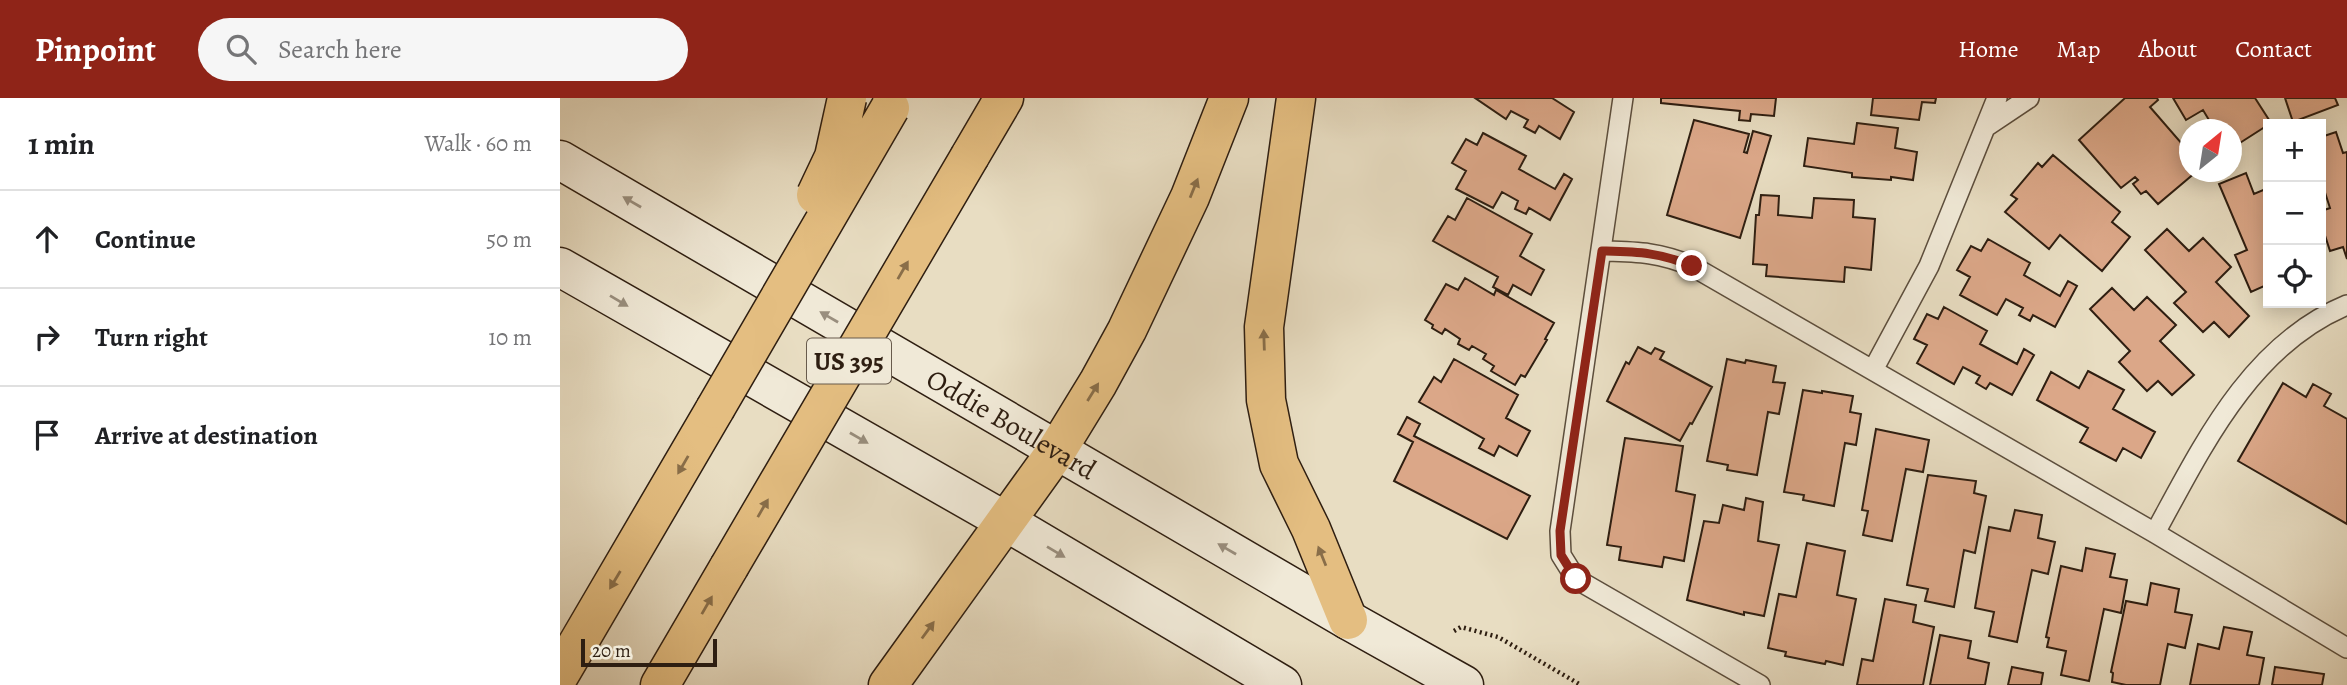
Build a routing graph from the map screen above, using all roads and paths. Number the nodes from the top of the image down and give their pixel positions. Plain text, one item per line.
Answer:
1 (847, 98) edge
2 (1004, 98) edge
3 (1229, 98) edge
4 (1296, 98) edge
5 (1623, 98) edge
6 (1997, 98) edge
7 (2029, 98) edge
8 (893, 103) edge
9 (1987, 126) junction
10 (560, 160) edge
11 (1602, 251) junction
12 (560, 267) edge
13 (2347, 305) edge
14 (1873, 370) junction
15 (715, 409) junction
16 (1057, 450) junction
17 (1005, 522) junction
18 (2155, 533) junction
19 (1348, 620) junction
20 (2347, 648) edge
21 (1413, 656) junction
22 (560, 674) edge
23 (660, 685) edge
24 (888, 685) edge
25 (1282, 685) edge
26 (1464, 685) edge
27 (1581, 685) edge
28 (1760, 685) edge

1 - 15 highway, bridge
23 -> 2 highway, US 395, bridge
16 -> 3 highway
19 -> 4 highway
5 - 11 lane
6 - 9 lane
7 - 9 lane
8 - 15 highway, bridge
9 - 14 lane
16 -> 10 main road, Oddie Boulevard
11 - 14 lane
11 - 28 lane
12 -> 17 main road
13 - 18 lane
14 - 18 lane
15 -> 22 highway
16 - 17 highway
19 -> 16 main road, Oddie Boulevard
24 -> 17 highway
17 -> 25 main road
18 - 20 lane
19 - 21 main road, Oddie Boulevard
21 - 26 main road, Oddie Boulevard
21 - 27 path

